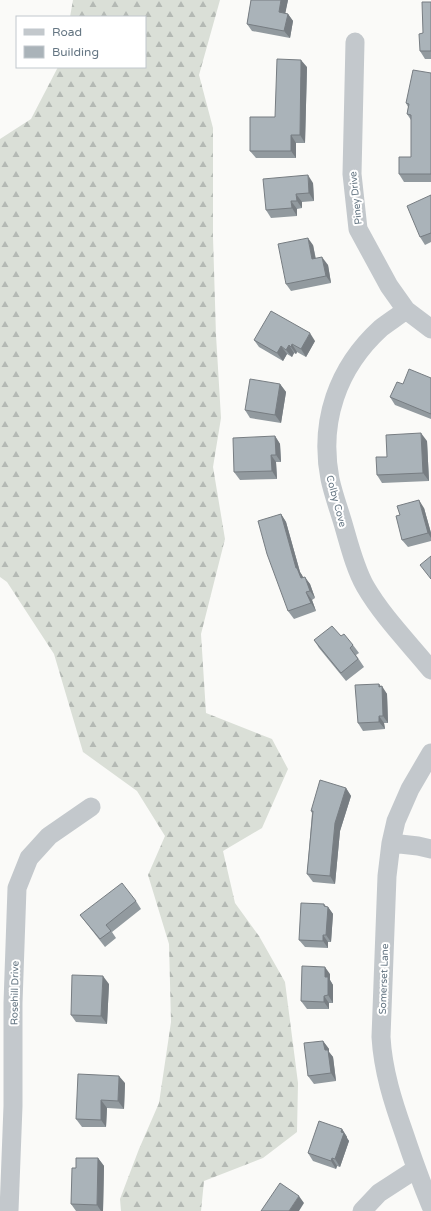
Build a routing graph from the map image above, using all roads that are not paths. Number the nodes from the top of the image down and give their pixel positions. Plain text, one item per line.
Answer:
1 (355, 42) dead end
2 (406, 310) junction
3 (431, 329) edge
4 (431, 670) edge
5 (431, 753) edge
6 (91, 807) dead end
7 (391, 843) junction
8 (431, 849) edge
9 (8, 886) edge
10 (416, 1169) junction
11 (431, 1206) edge
12 (9, 1211) edge
13 (362, 1211) edge

1 - 2 street, Piney Drive
2 - 3 street, Piney Drive
2 - 4 street, Colby Cove
5 - 7 street, Somerset Lane
6 - 9 street, Rosehill Drive
7 - 8 street
7 - 10 street, Somerset Lane
9 - 12 street, Rosehill Drive
10 - 11 street, Somerset Lane
10 - 13 street

